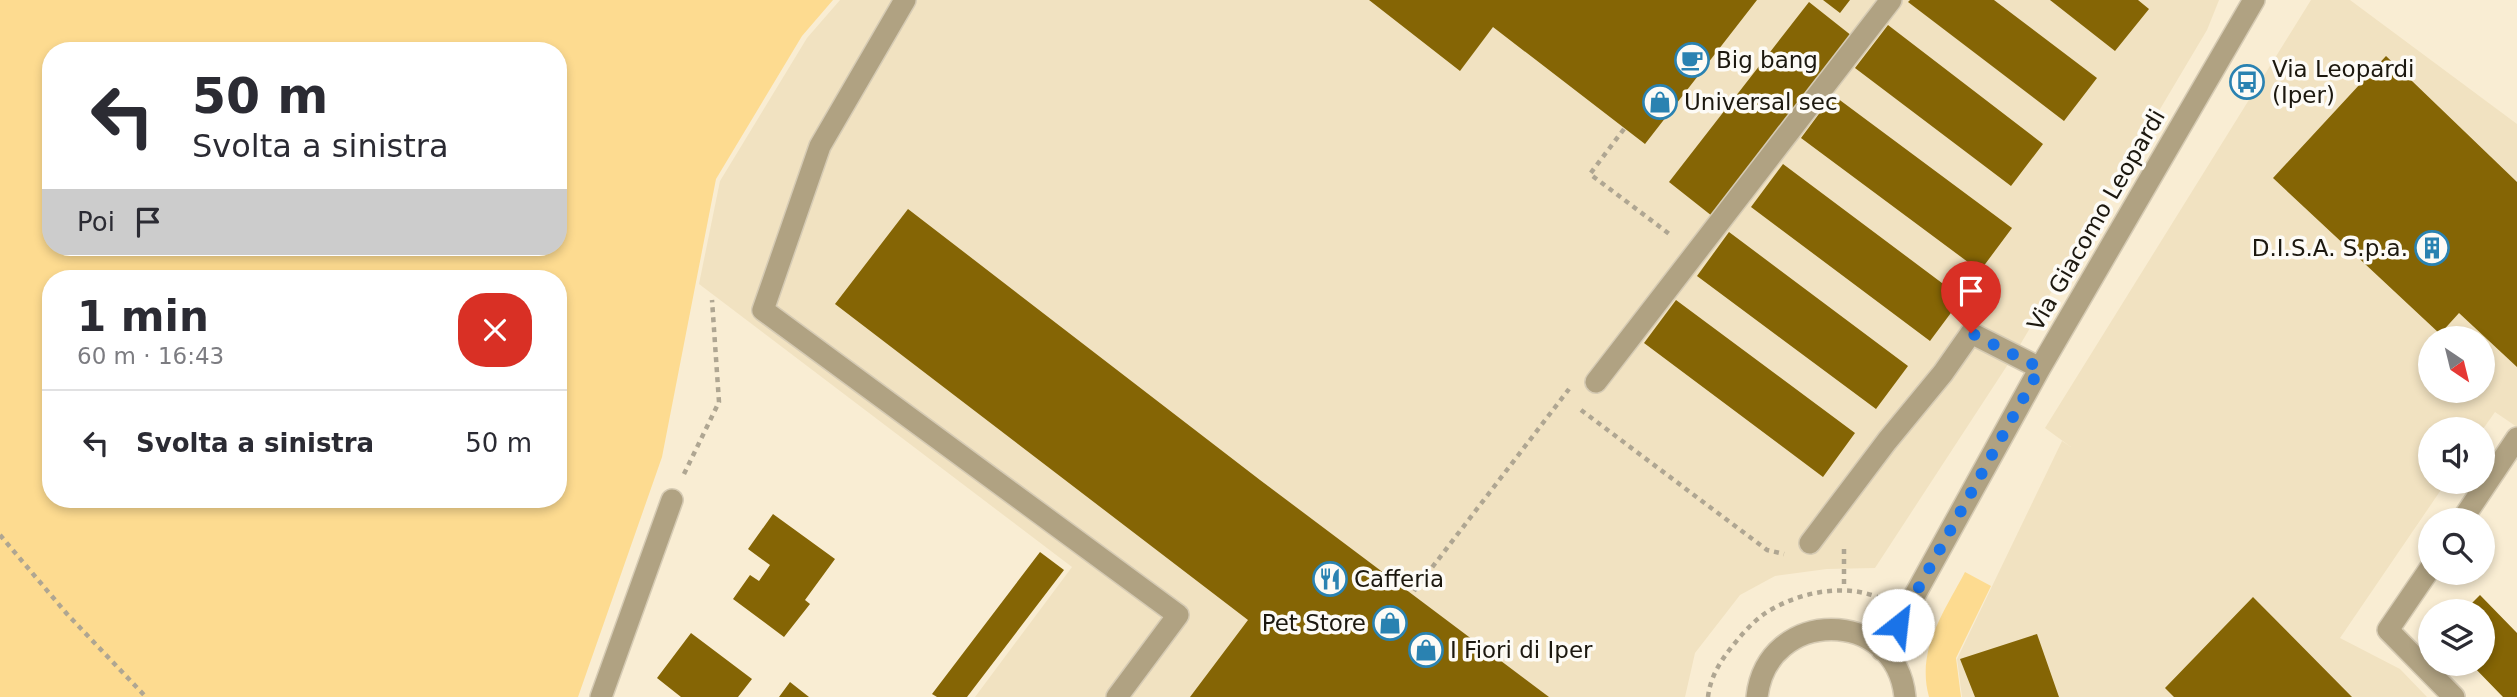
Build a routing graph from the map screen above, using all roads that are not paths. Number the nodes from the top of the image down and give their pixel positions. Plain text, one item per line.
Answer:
1 (905, 0) edge
2 (1891, 0) edge
3 (2254, 0) edge
4 (2040, 368) junction
5 (1586, 381) road end
6 (2517, 438) edge
7 (672, 499) road end
8 (2470, 508) edge
9 (1801, 548) road end
10 (2418, 585) edge
11 (1882, 650) junction
12 (601, 697) edge
13 (1117, 697) edge
14 (1757, 697) edge
15 (1905, 697) edge
16 (2454, 697) edge

1 - 13 street
2 - 5 street
3 - 4 street, Via Giacomo Leopardi
4 - 9 street
4 - 11 street, Via Giacomo Leopardi
6 - 8 street
7 - 12 street
10 - 16 street
11 - 14 street
11 - 15 street

